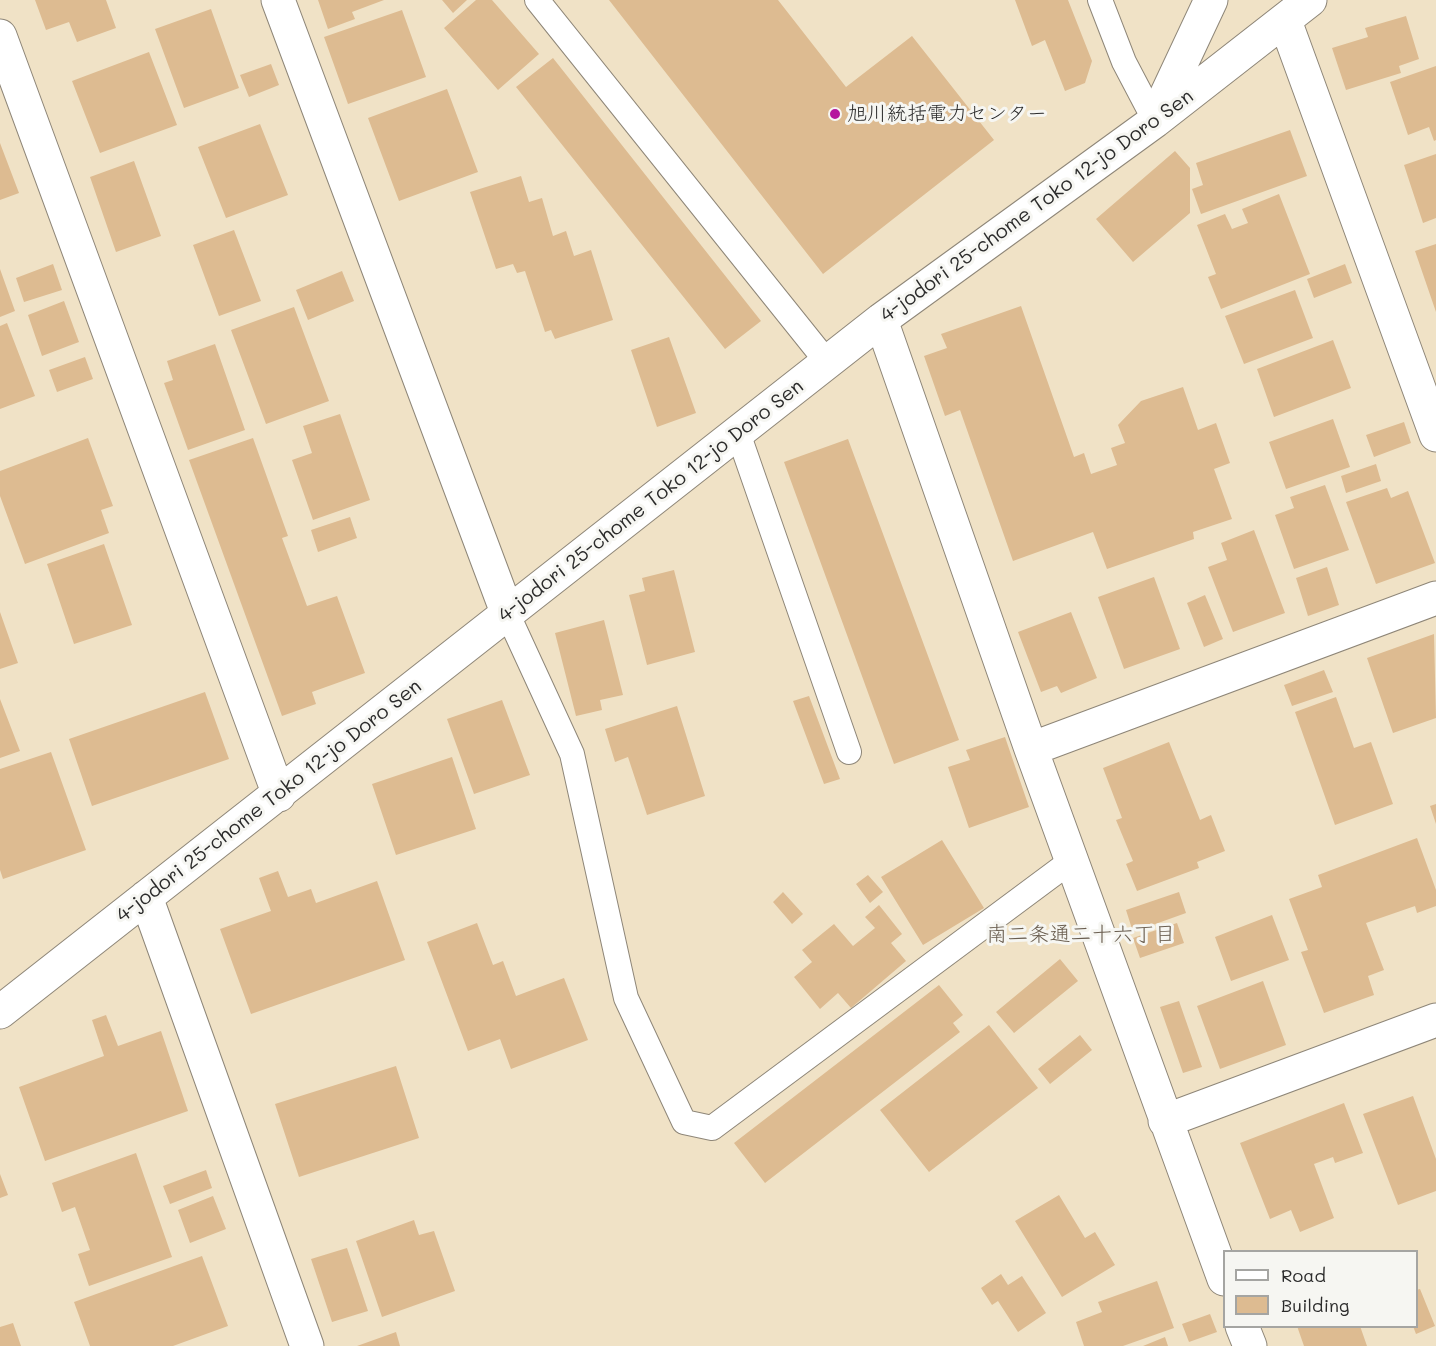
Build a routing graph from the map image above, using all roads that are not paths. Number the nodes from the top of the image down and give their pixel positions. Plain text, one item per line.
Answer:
1 (278, 0) edge
2 (537, 0) edge
3 (1100, 0) edge
4 (1211, 0) edge
5 (1310, 0) edge
6 (1285, 21) junction
7 (0, 36) edge
8 (1155, 120) junction
9 (881, 320) junction
10 (827, 362) junction
11 (738, 433) junction
12 (1436, 435) edge
13 (1436, 598) edge
14 (508, 615) junction
15 (1030, 749) junction
16 (849, 752) dead end
17 (279, 795) junction
18 (1071, 861) junction
19 (146, 897) junction
20 (0, 1012) edge
21 (1436, 1020) edge
22 (1165, 1121) junction
23 (1223, 1276) edge
24 (1243, 1328) edge
25 (307, 1346) edge
26 (1250, 1346) edge

1 - 14 street
2 - 10 lane
3 - 8 lane
4 - 8 street
5 - 6 street, 4-jodori 25-chome Toko 12-jo Doro Sen
6 - 8 street, 4-jodori 25-chome Toko 12-jo Doro Sen
6 - 12 street
7 - 17 street
8 - 9 street, 4-jodori 25-chome Toko 12-jo Doro Sen
9 - 10 street, 4-jodori 25-chome Toko 12-jo Doro Sen
9 - 15 street
10 - 11 street, 4-jodori 25-chome Toko 12-jo Doro Sen
11 - 14 street, 4-jodori 25-chome Toko 12-jo Doro Sen
11 - 16 lane
13 - 15 street
14 - 17 street, 4-jodori 25-chome Toko 12-jo Doro Sen
14 - 18 lane
15 - 18 street
17 - 19 street, 4-jodori 25-chome Toko 12-jo Doro Sen
18 - 22 street
19 - 20 street, 4-jodori 25-chome Toko 12-jo Doro Sen
19 - 25 street
21 - 22 street
22 - 23 street
24 - 26 street

